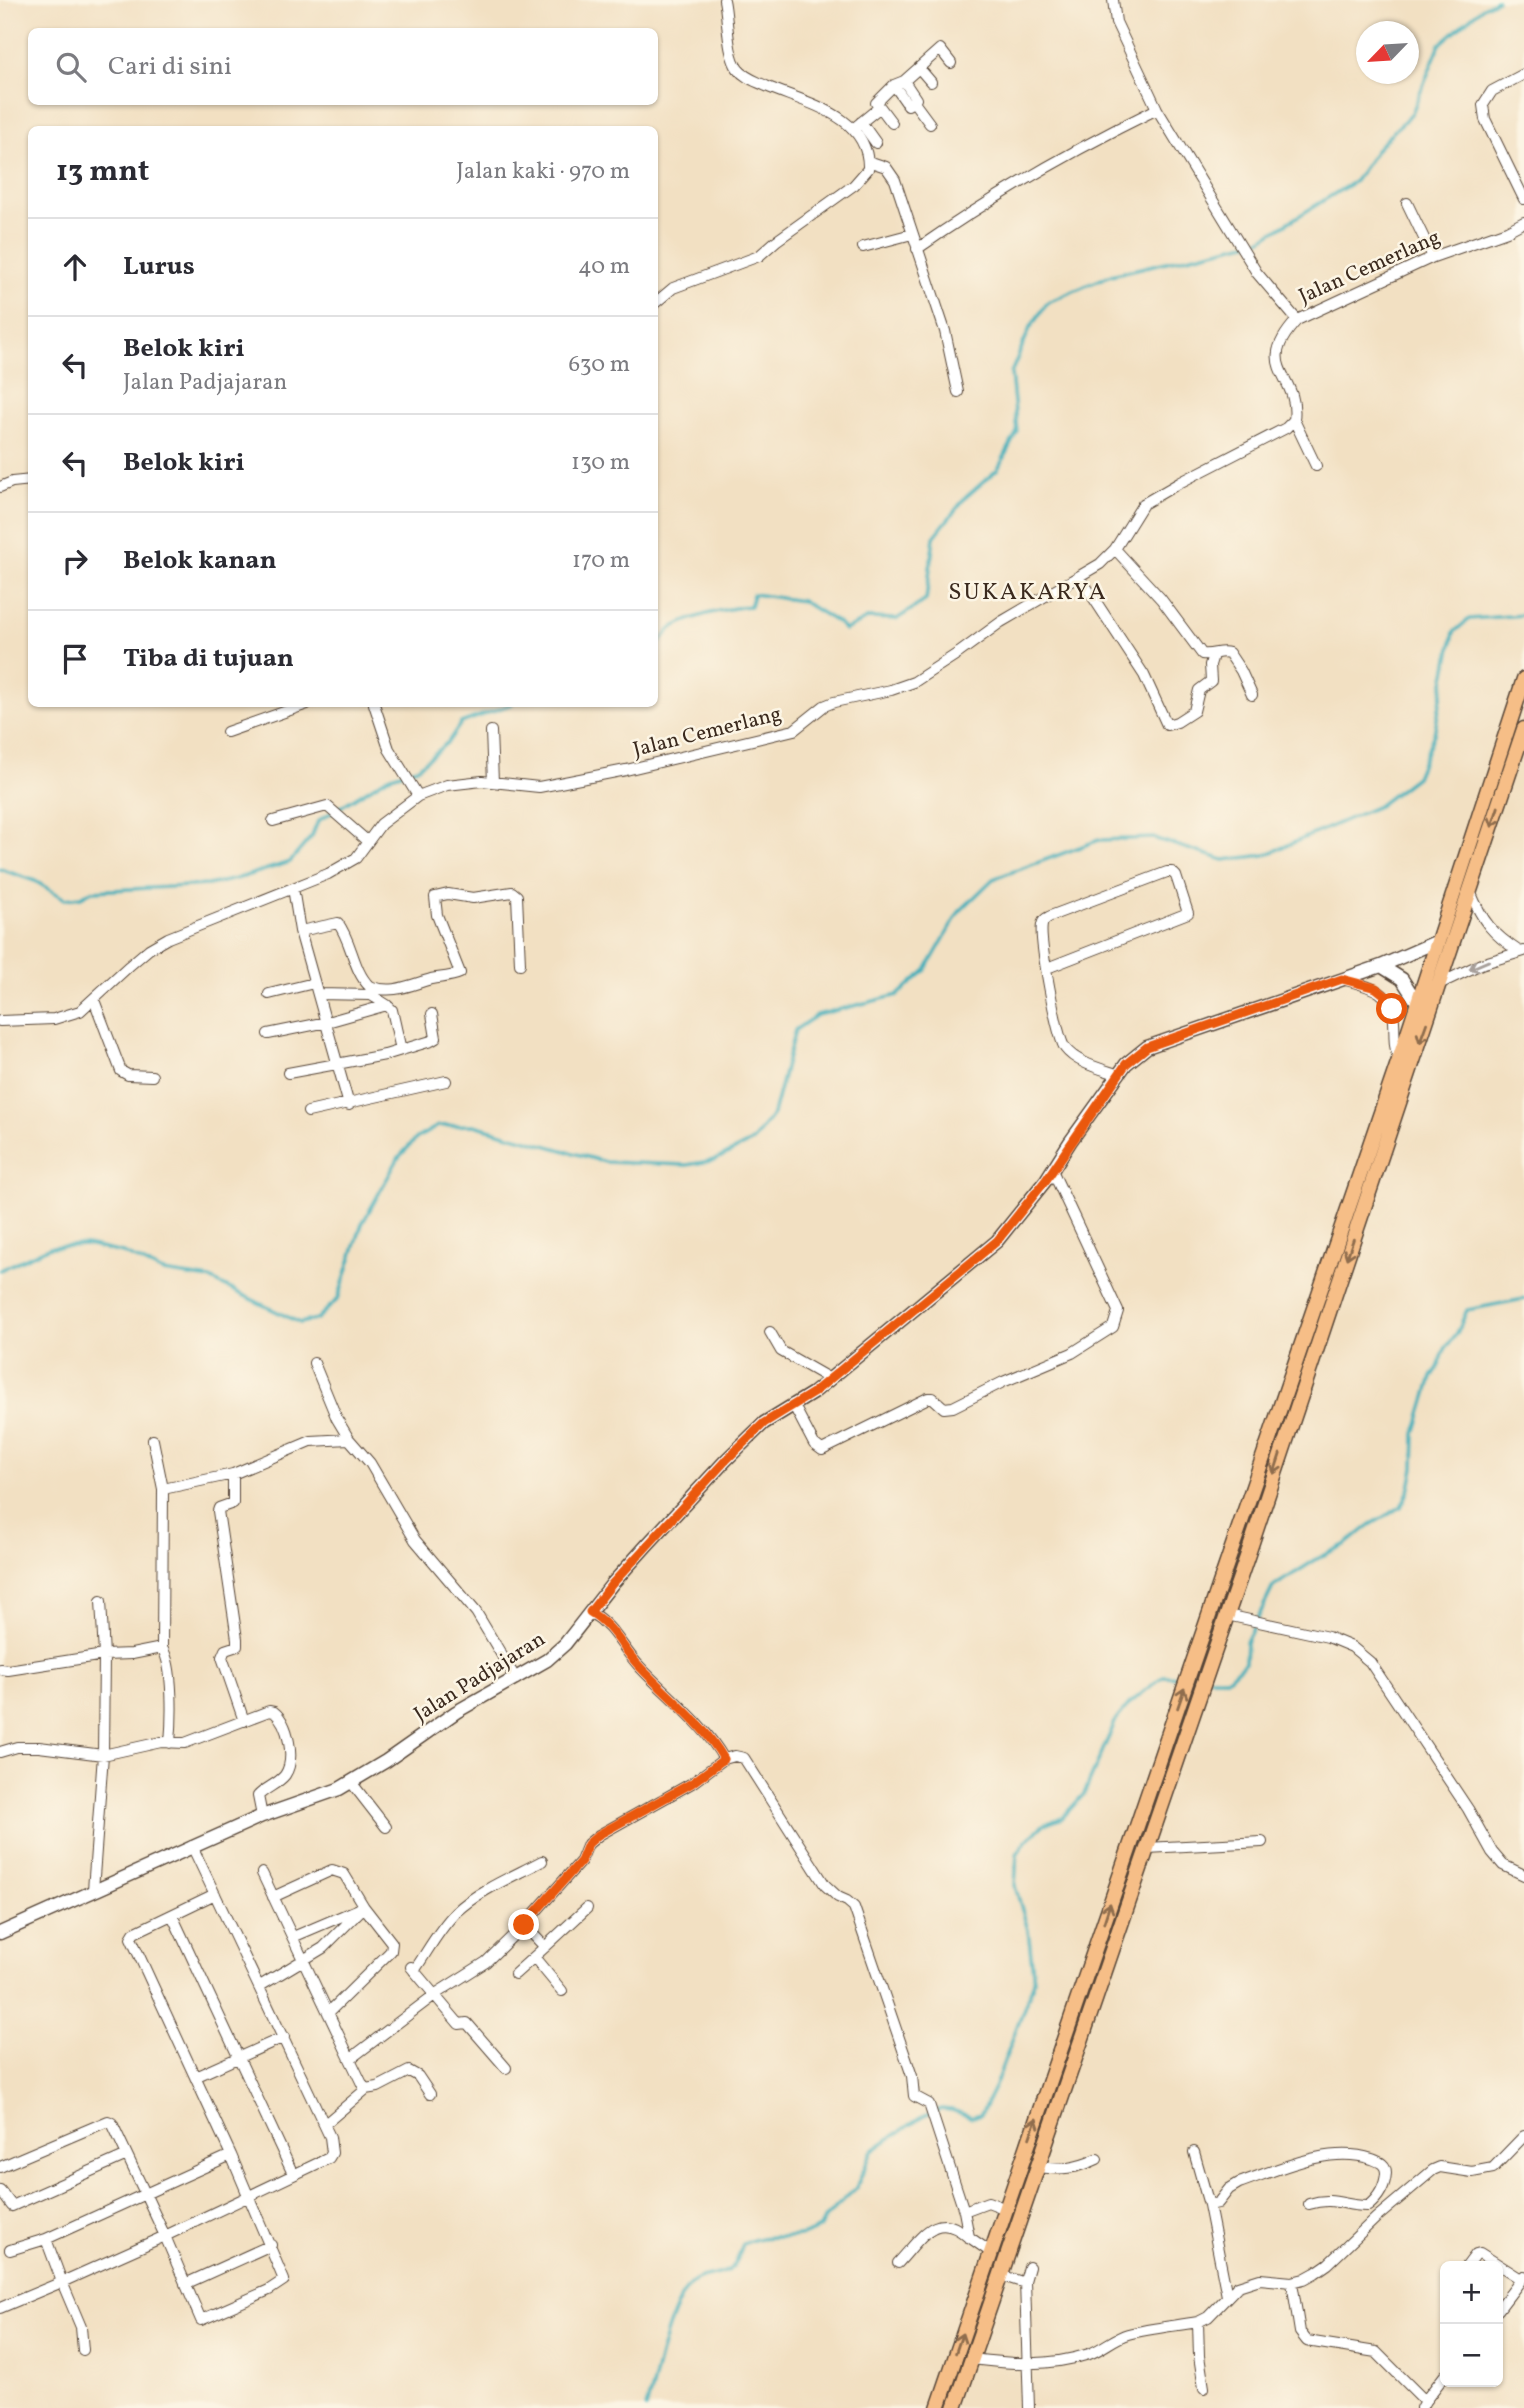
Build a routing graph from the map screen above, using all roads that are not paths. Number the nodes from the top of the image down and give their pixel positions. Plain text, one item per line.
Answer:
1 (723, 0) edge
2 (1113, 0) edge
3 (951, 63) dead end
4 (919, 68) junction
5 (1524, 74) edge
6 (931, 82) dead end
7 (899, 83) junction
8 (880, 107) junction
9 (1157, 109) junction
10 (892, 123) dead end
11 (930, 124) dead end
12 (857, 125) junction
13 (876, 143) dead end
14 (868, 161) junction
15 (1524, 199) edge
16 (1407, 203) dead end
17 (1524, 222) edge
18 (912, 234) junction
19 (863, 247) dead end
20 (917, 250) junction
21 (1433, 257) junction
22 (658, 301) edge
23 (1297, 320) junction
24 (958, 392) dead end
25 (1294, 420) junction
26 (1315, 466) dead end
27 (28, 480) edge
28 (0, 487) edge
29 (1115, 549) junction
30 (1078, 578) junction
31 (1213, 654) junction
32 (1524, 679) edge
33 (1252, 695) dead end
34 (298, 707) edge
35 (375, 707) edge
36 (1524, 729) edge
37 (491, 731) dead end
38 (227, 732) dead end
39 (493, 782) junction
40 (418, 796) junction
41 (273, 821) dead end
42 (367, 841) junction
43 (293, 888) junction
44 (1470, 891) junction
45 (300, 931) junction
46 (1438, 941) junction
47 (1522, 952) edge
48 (520, 964) dead end
49 (1381, 965) junction
50 (1047, 968) junction
51 (1342, 979) junction
52 (314, 982) junction
53 (1441, 983) junction
54 (269, 994) dead end
55 (318, 994) junction
56 (94, 1000) junction
57 (1418, 1004) junction
58 (387, 1005) junction
59 (432, 1014) dead end
60 (0, 1021) edge
61 (327, 1022) junction
62 (268, 1034) dead end
63 (401, 1050) junction
64 (1399, 1060) junction
65 (338, 1065) junction
66 (288, 1073) dead end
67 (1119, 1075) junction
68 (152, 1076) dead end
69 (446, 1082) dead end
70 (349, 1105) junction
71 (309, 1112) dead end
72 (1384, 1127) junction
73 (1052, 1170) junction
74 (770, 1332) dead end
75 (314, 1363) dead end
76 (830, 1379) junction
77 (793, 1404) junction
78 (349, 1439) junction
79 (153, 1440) dead end
80 (233, 1474) junction
81 (163, 1489) junction
82 (101, 1601) dead end
83 (590, 1612) junction
84 (1227, 1615) junction
85 (162, 1648) junction
86 (104, 1655) junction
87 (0, 1669) edge
88 (516, 1679) junction
89 (244, 1721) junction
90 (170, 1743) junction
91 (0, 1752) edge
92 (103, 1755) junction
93 (724, 1759) junction
94 (351, 1782) junction
95 (261, 1816) junction
96 (386, 1827) dead end
97 (1262, 1842) dead end
98 (192, 1846) junction
99 (1147, 1848) junction
100 (542, 1861) dead end
101 (262, 1873) dead end
102 (1524, 1875) edge
103 (93, 1890) junction
104 (215, 1894) junction
105 (273, 1897) junction
106 (365, 1907) junction
107 (587, 1908) dead end
108 (172, 1915) junction
109 (524, 1925) junction
110 (0, 1933) edge
111 (293, 1937) junction
112 (545, 1947) junction
113 (534, 1957) junction
114 (305, 1961) junction
115 (515, 1974) dead end
116 (260, 1986) junction
117 (562, 1991) dead end
118 (434, 1995) junction
119 (328, 2013) junction
120 (284, 2037) junction
121 (238, 2057) junction
122 (350, 2059) junction
123 (506, 2068) dead end
124 (195, 2077) junction
125 (365, 2090) junction
126 (430, 2094) dead end
127 (324, 2124) junction
128 (1524, 2136) edge
129 (1194, 2152) dead end
130 (127, 2155) junction
131 (231, 2155) junction
132 (1097, 2159) dead end
133 (0, 2167) edge
134 (1037, 2167) junction
135 (293, 2174) junction
136 (0, 2190) edge
137 (144, 2193) junction
138 (249, 2197) junction
139 (1309, 2204) dead end
140 (1209, 2205) junction
141 (1006, 2209) junction
142 (964, 2211) junction
143 (165, 2236) junction
144 (969, 2237) junction
145 (46, 2239) junction
146 (271, 2245) junction
147 (10, 2250) dead end
148 (992, 2253) junction
149 (1471, 2261) edge
150 (1494, 2261) edge
151 (898, 2263) dead end
152 (1503, 2266) edge
153 (1029, 2267) dead end
154 (1000, 2275) junction
155 (1523, 2277) edge
156 (62, 2282) junction
157 (1292, 2282) junction
158 (1025, 2283) junction
159 (184, 2284) junction
160 (1227, 2296) junction
161 (1503, 2300) edge
162 (0, 2308) edge
163 (1198, 2322) junction
164 (83, 2350) dead end
165 (971, 2359) junction
166 (1029, 2365) junction
167 (1440, 2382) edge
168 (1204, 2388) dead end
169 (1423, 2404) edge
170 (938, 2408) edge
171 (956, 2408) edge
172 (1029, 2408) edge

1 - 12 street
2 - 9 street
3 - 4 street
4 - 6 street
4 - 7 street
5 - 15 street
7 - 8 street
7 - 11 street
8 - 10 street
8 - 12 street
9 - 20 street
9 - 23 street
12 - 13 street
12 - 14 street
14 - 18 street
14 - 22 street
16 - 21 street
17 - 21 street, Jalan Cemerlang
18 - 19 street
18 - 20 street
20 - 24 street
21 - 23 street, Jalan Cemerlang
23 - 25 street, Jalan Cemerlang
25 - 26 street
25 - 29 street, Jalan Cemerlang
27 - 28 street
29 - 30 street, Jalan Cemerlang
29 - 31 street
30 - 31 street
30 - 39 street, Jalan Cemerlang
31 - 33 street
32 - 46 main road
34 - 38 street
35 - 40 street
36 -> 44 main road
37 - 39 street
39 - 40 street, Jalan Cemerlang
40 - 42 street, Jalan Cemerlang
41 - 42 street
42 - 43 street, Jalan Cemerlang
43 - 45 street
43 - 56 street, Jalan Cemerlang
44 - 47 street
44 - 53 main road
45 - 48 street
45 - 52 street
46 - 49 street, Jalan Padjajaran
46 - 57 main road
47 -> 53 street
49 - 51 street, Jalan Padjajaran
49 - 57 street
50 - 50 street
50 - 67 street
51 - 64 street
51 - 67 street, Jalan Padjajaran
52 - 54 street
52 - 55 street
53 -> 72 main road
55 - 58 street
55 - 61 street
56 - 60 street, Jalan Cemerlang
56 - 68 street
57 - 64 main road
58 - 61 street
58 - 63 street
59 - 63 street
61 - 62 street
61 - 65 street
63 - 65 street
64 - 72 main road
65 - 66 street
65 - 70 street
67 - 73 street, Jalan Padjajaran
69 - 70 street
70 - 71 street
72 -> 84 main road
141 -> 72 main road
73 - 76 street, Jalan Padjajaran
73 - 77 street
74 - 76 street
75 - 78 street
76 - 77 street, Jalan Padjajaran
77 - 83 street, Jalan Padjajaran
78 - 80 street
78 - 88 street
79 - 81 street
80 - 81 street
80 - 89 street
81 - 85 street
82 - 86 street
83 - 88 street, Jalan Padjajaran
83 - 93 street
84 - 99 main road
84 - 102 street
85 - 86 street
85 - 90 street
86 - 87 street
86 - 92 street
88 - 94 street, Jalan Padjajaran
89 - 90 street
89 - 95 street
90 - 92 street
91 - 92 street
92 - 103 street
93 - 109 street
93 - 142 street
94 - 95 street, Jalan Padjajaran
94 - 96 street
95 - 98 street, Jalan Padjajaran
97 - 99 street
98 - 103 street, Jalan Padjajaran
98 - 104 street
99 - 134 main road
100 - 118 street
101 - 105 street
103 - 110 street, Jalan Padjajaran
104 - 108 street
104 - 116 street
105 - 106 street
105 - 111 street
106 - 111 street
106 - 114 street
106 - 119 street
107 - 112 street
108 - 121 street
108 - 124 street
109 - 112 street
109 - 118 street
111 - 114 street
112 - 113 street
113 - 115 street
113 - 117 street
114 - 116 street
114 - 119 street
116 - 120 street
118 - 122 street
118 - 123 street
119 - 122 street
120 - 121 street
120 - 127 street
121 - 124 street
121 - 135 street
122 - 125 street
124 - 131 street
125 - 126 street
125 - 127 street
127 - 135 street
128 - 157 street
129 - 140 street
130 - 133 street
130 - 136 street
130 - 137 street
131 - 137 street
131 - 138 street
132 - 134 street
134 - 154 main road
135 - 138 street
137 - 143 street
137 - 145 street
138 - 143 street
138 - 146 street
139 - 140 street
140 - 160 street
141 - 142 street
141 - 148 main road
142 - 144 street
143 - 156 street
143 - 159 street
144 - 148 street
144 - 151 street
145 - 147 street
145 - 156 street
146 - 159 street
146 - 159 street
170 -> 148 main road
149 - 150 street
152 - 155 street
153 - 158 street
154 - 158 street
154 - 165 main road
155 - 161 street
156 - 162 street
156 - 164 street
157 - 160 street
157 - 169 street
158 - 166 street
160 - 163 street
163 - 166 street
163 - 168 street
165 - 166 street
165 - 171 main road
166 - 172 street
167 - 169 street

